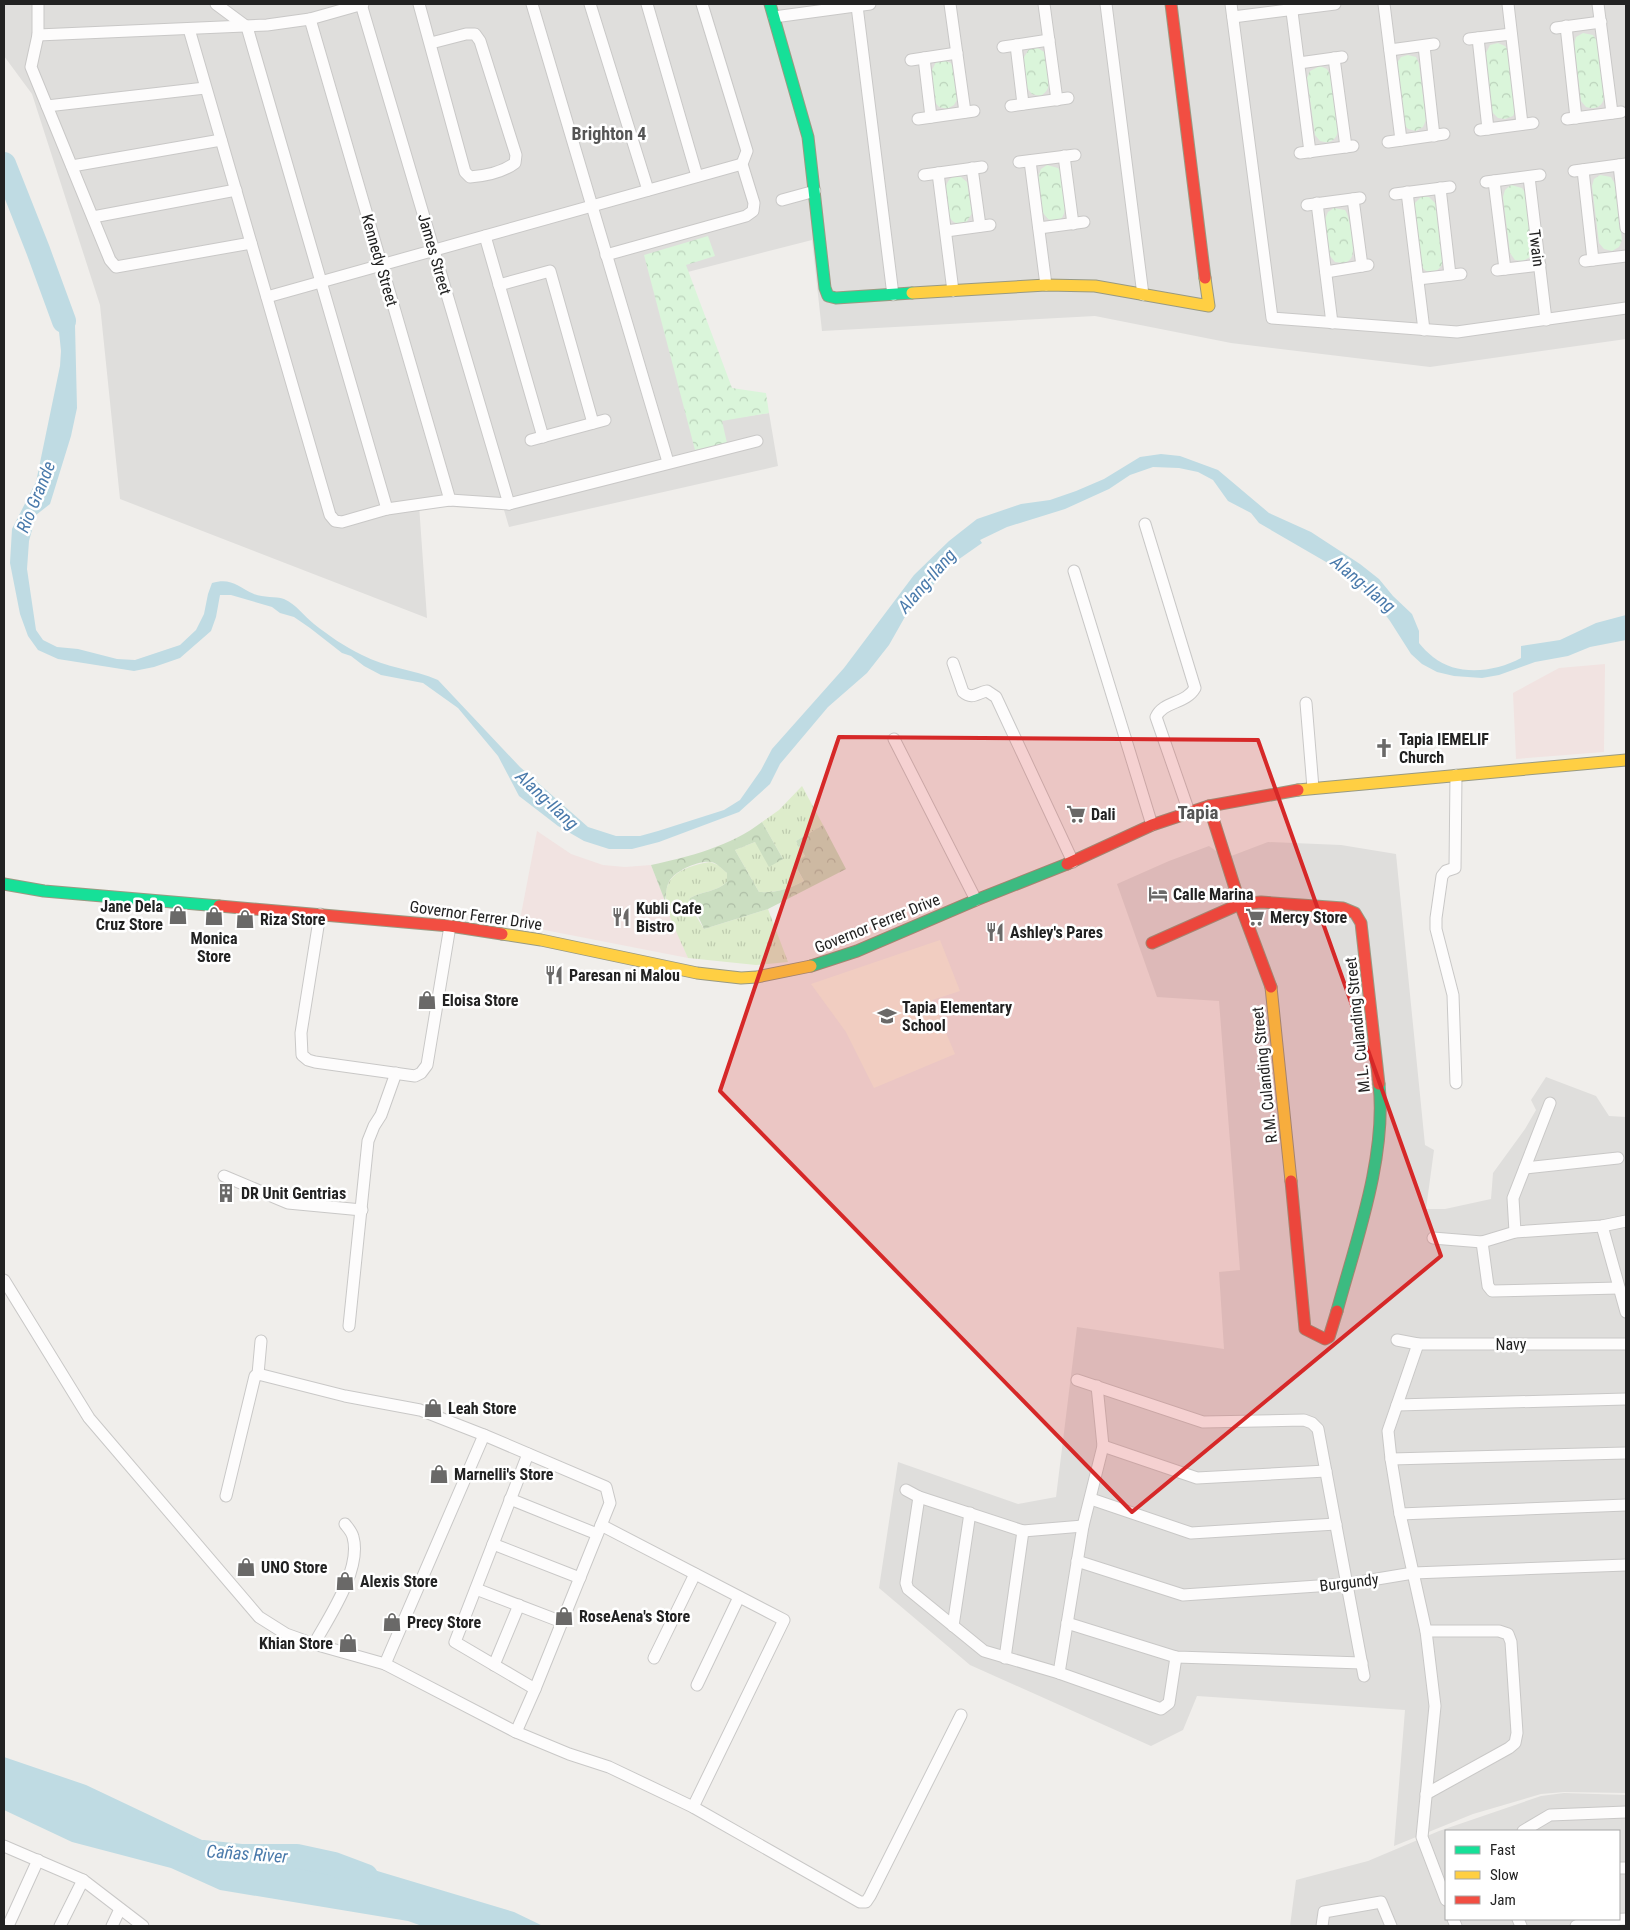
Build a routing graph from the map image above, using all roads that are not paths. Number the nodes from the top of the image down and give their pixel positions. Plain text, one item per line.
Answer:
1 (38, 4) edge
2 (216, 4) edge
3 (362, 4) edge
4 (420, 4) edge
5 (532, 4) edge
6 (590, 4) edge
7 (647, 4) edge
8 (702, 4) edge
9 (770, 4) edge
10 (870, 4) edge
11 (950, 4) edge
12 (1044, 4) edge
13 (1106, 4) edge
14 (1171, 4) edge
15 (1231, 4) edge
16 (1335, 4) edge
17 (1384, 4) edge
18 (1508, 4) edge
19 (1598, 4) edge
20 (857, 6) junction
21 (1292, 6) edge
22 (774, 17) junction
23 (1233, 17) junction
24 (310, 19) junction
25 (1601, 22) junction
26 (247, 27) junction
27 (189, 30) junction
28 (1511, 34) junction
29 (38, 36) junction
30 (1049, 40) junction
31 (431, 43) junction
32 (1016, 45) junction
33 (1003, 47) dead end
34 (1390, 50) junction
35 (957, 54) junction
36 (924, 58) junction
37 (911, 60) dead end
38 (1299, 63) junction
39 (205, 88) junction
40 (1023, 104) junction
41 (47, 106) junction
42 (1011, 106) dead end
43 (931, 117) junction
44 (918, 119) dead end
45 (221, 140) junction
46 (1401, 140) junction
47 (1388, 142) dead end
48 (742, 164) junction
49 (1622, 165) edge
50 (72, 166) junction
51 (938, 173) junction
52 (924, 174) dead end
53 (697, 176) junction
54 (236, 190) junction
55 (648, 190) junction
56 (815, 191) junction
57 (1408, 192) junction
58 (1395, 194) dead end
59 (782, 200) dead end
60 (592, 206) junction
61 (93, 217) junction
62 (1039, 228) junction
63 (1626, 228) edge
64 (946, 231) junction
65 (485, 236) junction
66 (251, 243) junction
67 (434, 250) junction
68 (606, 255) junction
69 (1626, 256) edge
70 (382, 265) junction
71 (1540, 265) junction
72 (1326, 272) junction
73 (1418, 279) junction
74 (321, 282) junction
75 (499, 285) junction
76 (1046, 285) junction
77 (953, 291) junction
78 (1143, 294) junction
79 (893, 295) junction
80 (267, 297) junction
81 (1626, 308) edge
82 (1546, 320) junction
83 (1332, 323) junction
84 (1424, 330) junction
85 (543, 437) junction
86 (530, 440) dead end
87 (757, 441) dead end
88 (668, 462) junction
89 (450, 500) junction
90 (508, 504) junction
91 (387, 509) junction
92 (1145, 524) dead end
93 (1074, 571) dead end
94 (953, 664) dead end
95 (1306, 703) dead end
96 (894, 739) dead end
97 (1626, 760) edge
98 (1456, 775) junction
99 (1313, 788) junction
100 (1208, 806) junction
101 (1189, 812) junction
102 (1152, 825) junction
103 (1073, 862) junction
104 (4, 884) edge
105 (976, 900) junction
106 (1240, 904) junction
107 (320, 914) junction
108 (450, 926) junction
109 (1152, 942) dead end
110 (396, 1073) junction
111 (1456, 1083) dead end
112 (1550, 1103) dead end
113 (1618, 1158) dead end
114 (1525, 1168) junction
115 (224, 1176) dead end
116 (362, 1210) junction
117 (1626, 1221) edge
118 (1602, 1226) junction
119 (1515, 1232) junction
120 (1433, 1238) dead end
121 (1482, 1242) junction
122 (4, 1280) edge
123 (1619, 1288) junction
124 (1626, 1312) edge
125 (349, 1326) dead end
126 (1325, 1339) joint
127 (1397, 1340) dead end
128 (261, 1341) dead end
129 (1418, 1344) junction
130 (1626, 1344) edge
131 (258, 1374) junction
132 (1077, 1380) dead end
133 (1097, 1386) junction
134 (1626, 1399) edge
135 (1397, 1405) junction
136 (484, 1435) junction
137 (1103, 1446) junction
138 (1626, 1453) edge
139 (528, 1454) junction
140 (1391, 1459) junction
141 (1326, 1471) junction
142 (906, 1490) dead end
143 (226, 1496) dead end
144 (920, 1496) junction
145 (510, 1499) junction
146 (1090, 1499) junction
147 (1626, 1505) edge
148 (970, 1514) junction
149 (1400, 1514) junction
150 (345, 1524) dead end
151 (1336, 1524) junction
152 (1083, 1526) junction
153 (599, 1530) junction
154 (1022, 1531) junction
155 (493, 1544) junction
156 (1077, 1561) junction
157 (1626, 1565) edge
158 (1413, 1572) junction
159 (694, 1574) junction
160 (580, 1578) junction
161 (1347, 1584) junction
162 (476, 1589) junction
163 (740, 1597) junction
164 (519, 1605) junction
165 (562, 1622) junction
166 (1067, 1623) junction
167 (952, 1626) junction
168 (1426, 1632) junction
169 (314, 1644) junction
170 (1176, 1657) junction
171 (654, 1658) dead end
172 (1005, 1658) junction
173 (1362, 1663) junction
174 (385, 1664) junction
175 (494, 1665) junction
176 (1058, 1673) junction
177 (1364, 1676) dead end
178 (697, 1685) dead end
179 (535, 1689) junction
180 (961, 1715) dead end
181 (516, 1732) junction
182 (1426, 1794) junction
183 (694, 1807) junction
184 (1626, 1812) edge
185 (1525, 1830) edge
186 (4, 1846) edge
187 (38, 1860) junction
188 (82, 1880) junction
189 (1445, 1897) edge
190 (120, 1909) junction
191 (8, 1926) edge
192 (60, 1926) edge
193 (112, 1926) edge
194 (143, 1926) edge
195 (1322, 1926) edge
196 (1391, 1926) edge

1 - 29 street
2 - 26 street
3 - 24 street
3 - 67 street, James Street
4 - 31 street
5 - 60 street
6 - 55 street
7 - 53 street
8 - 48 street
9 - 22 street
10 - 20 street
11 - 35 street
12 - 30 street
13 - 78 street
14 - 78 street
15 - 23 street
16 - 21 street
17 - 34 street
18 - 28 street
19 - 25 street
20 - 22 street
20 - 79 street
21 - 23 street
21 - 38 street
22 - 56 street
23 - 83 street
24 - 26 street
24 - 70 street, Kennedy Street
25 - 25 street
26 - 27 street
26 - 74 street
27 - 29 street
27 - 39 street
28 - 28 street
29 - 41 street
30 - 32 street
30 - 40 street
31 - 31 street
32 - 33 street
32 - 40 street
34 - 46 street
34 - 46 street
35 - 36 street
35 - 43 street
36 - 37 street
36 - 43 street
38 - 38 street
39 - 41 street
39 - 45 street
40 - 42 street
41 - 50 street
43 - 44 street
45 - 50 street
45 - 54 street
46 - 47 street
48 - 53 street
48 - 68 street
49 - 63 street
49 - 69 street
50 - 61 street
51 - 52 street
51 - 64 street
51 - 64 street
53 - 55 street
54 - 61 street
54 - 66 street
55 - 60 street
56 - 59 street
56 - 79 street
57 - 58 street
57 - 73 street
57 - 73 street
60 - 65 street
60 - 68 street
61 - 66 street
62 - 62 street
62 - 76 street
64 - 77 street
65 - 67 street
65 - 75 street
66 - 80 street
67 - 70 street
67 - 90 street, James Street
68 - 88 street
70 - 74 street
70 - 89 street, Kennedy Street
71 - 71 street, Twain
71 - 82 street, Twain
72 - 72 street
72 - 83 street
73 - 84 street
74 - 80 street
74 - 91 street
75 - 85 street
75 - 85 street
76 - 77 street
76 - 78 street
77 - 79 street
80 - 91 street
81 - 82 street
82 - 84 street
83 - 84 street
85 - 86 street
87 - 88 street
88 - 90 street
89 - 90 street
89 - 91 street
92 - 101 street
93 - 102 street
94 - 103 street
95 - 99 street
96 - 105 street
97 - 98 street, Governor Ferrer Drive
98 - 99 street, Governor Ferrer Drive
98 - 111 street
99 - 100 street, Governor Ferrer Drive
100 - 101 street, Governor Ferrer Drive
100 - 106 street, R.M. Culanding Street
101 - 102 street, Governor Ferrer Drive
102 - 103 street, Governor Ferrer Drive
103 - 105 street, Governor Ferrer Drive
104 - 107 street, Governor Ferrer Drive
105 - 108 street, Governor Ferrer Drive
106 - 109 street, M.L. Culanding Street
106 - 126 street, R.M. Culanding Street
106 - 126 street, M.L. Culanding Street
107 - 108 street, Governor Ferrer Drive
107 - 110 street
108 - 110 street
110 - 116 street
112 - 114 street
113 - 114 street
114 - 119 street
115 - 116 street
116 - 125 street
117 - 118 street
118 - 119 street
118 - 123 street
119 - 121 street
120 - 121 street
121 - 123 street
122 - 169 street
123 - 124 street
127 - 129 street, Navy
128 - 131 street
129 - 130 street, Navy
129 - 135 street
131 - 136 street
131 - 143 street
132 - 133 street
133 - 137 street
133 - 141 street
134 - 135 street
135 - 140 street
136 - 139 street
136 - 174 street
137 - 141 street
137 - 146 street
138 - 140 street
139 - 145 street
139 - 153 street
140 - 149 street
141 - 151 street
142 - 144 street
144 - 148 street
144 - 167 street
145 - 153 street
145 - 155 street
146 - 151 street
146 - 152 street
147 - 149 street
148 - 154 street
148 - 167 street
149 - 158 street
150 - 169 street
151 - 161 street
152 - 154 street
152 - 156 street
153 - 159 street
153 - 160 street
154 - 172 street
155 - 160 street
155 - 162 street
156 - 161 street, Burgundy
156 - 166 street
157 - 158 street, Burgundy
158 - 161 street, Burgundy
158 - 168 street
159 - 163 street
159 - 171 street
160 - 165 street
161 - 173 street
162 - 164 street
162 - 175 street
163 - 178 street
163 - 183 street
164 - 165 street
164 - 175 street
165 - 179 street
166 - 170 street
166 - 176 street
167 - 172 street
168 - 182 street
168 - 182 street
169 - 174 street
170 - 173 street
170 - 176 street
172 - 176 street
173 - 177 street
174 - 181 street
175 - 179 street
179 - 181 street
180 - 183 street
181 - 183 street
182 - 189 street
184 - 185 street
186 - 187 street
187 - 188 street
187 - 191 street
188 - 190 street
188 - 192 street
190 - 193 street
190 - 194 street
195 - 196 street

